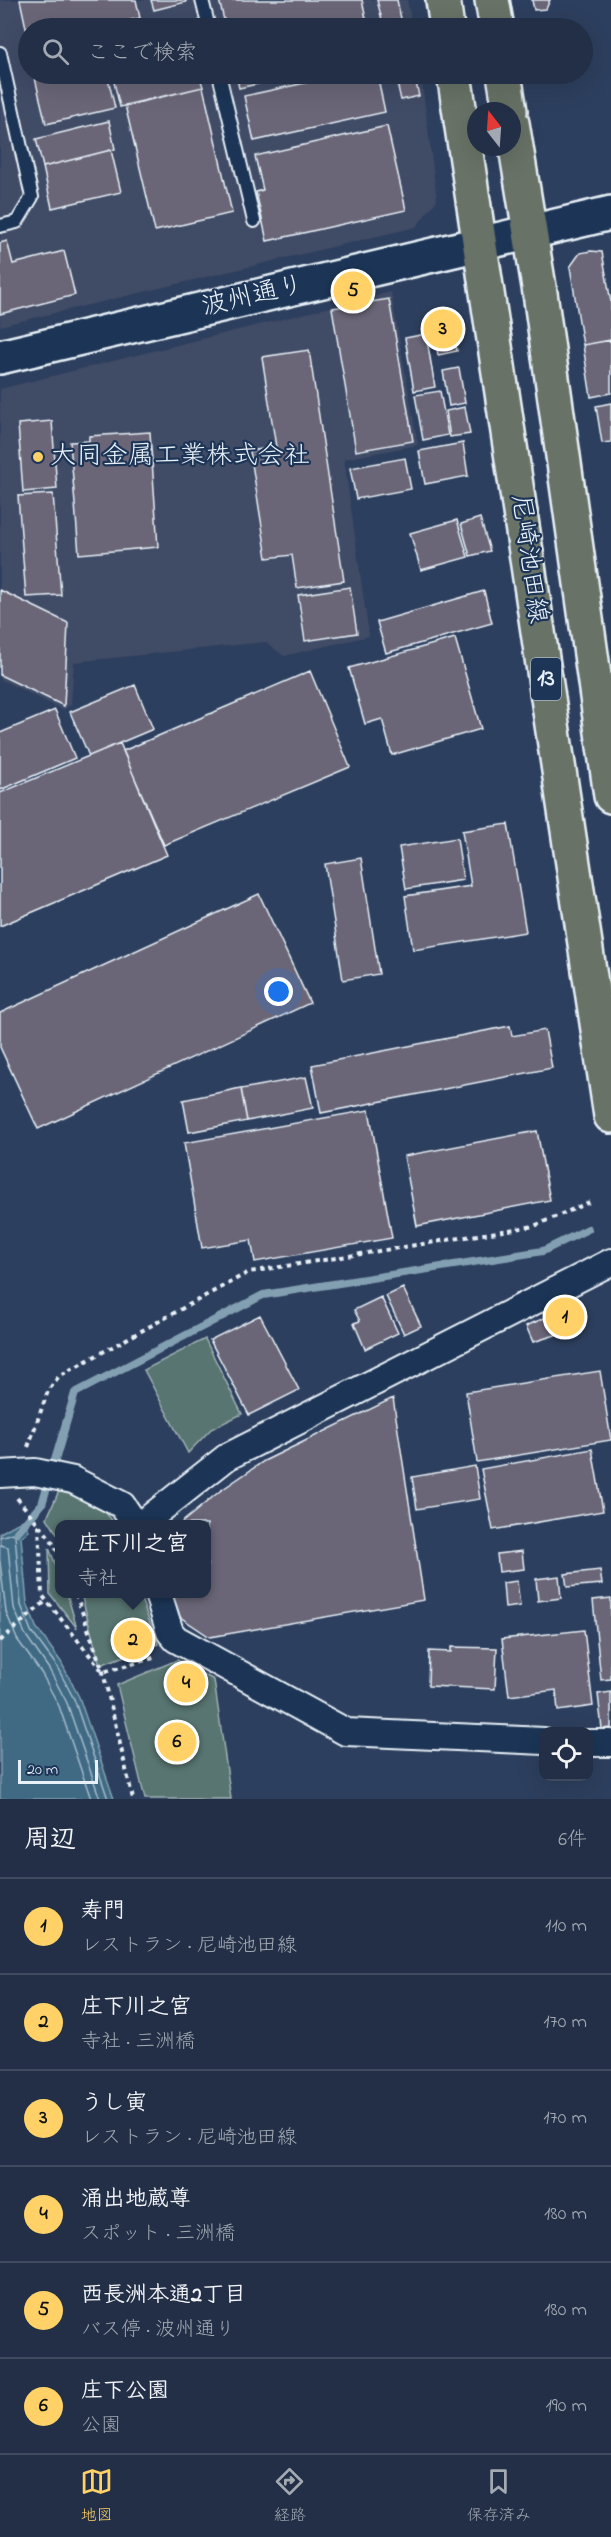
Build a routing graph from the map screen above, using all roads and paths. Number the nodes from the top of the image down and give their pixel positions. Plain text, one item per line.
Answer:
1 (202, 0) edge
2 (443, 0) edge
3 (492, 0) edge
4 (206, 18) edge
5 (446, 18) edge
6 (495, 18) edge
7 (0, 53) edge
8 (221, 84) edge
9 (456, 84) edge
10 (506, 84) edge
11 (509, 102) edge
12 (517, 156) edge
13 (611, 213) edge
14 (254, 221) dead end
15 (0, 226) edge
16 (530, 233) junction
17 (481, 243) junction
18 (0, 357) edge
19 (605, 714) edge
20 (611, 796) edge
21 (611, 1116) edge
22 (592, 1202) dead end
23 (611, 1262) edge
24 (33, 1464) junction
25 (0, 1474) edge
26 (25, 1505) dead end
27 (132, 1520) edge
28 (147, 1520) edge
29 (39, 1525) junction
30 (55, 1548) edge
31 (78, 1598) edge
32 (160, 1598) edge
33 (46, 1601) junction
34 (176, 1638) junction
35 (0, 1641) edge
36 (103, 1672) junction
37 (539, 1741) edge
38 (593, 1743) edge
39 (611, 1743) edge
40 (134, 1799) edge

1 - 4 lane
2 - 5 main road
3 - 6 main road
7 - 15 lane
8 - 14 lane
9 - 17 main road, 尼崎池田線 / 13
10 - 11 main road
12 - 16 main road, 尼崎池田線 / 13
13 - 16 street, 波州通り
16 - 17 street, 波州通り
16 - 19 main road, 尼崎池田線 / 13
17 - 18 street, 波州通り
17 - 21 main road, 尼崎池田線 / 13
19 - 20 main road, 尼崎池田線 / 13
22 - 24 path
23 - 28 street
24 - 25 street
24 - 27 street
26 - 29 path
29 - 30 path
29 - 33 path
31 - 36 path
32 - 34 street
33 - 35 path
33 - 36 path
34 - 36 path
34 - 37 street
36 - 40 path
38 - 39 street

